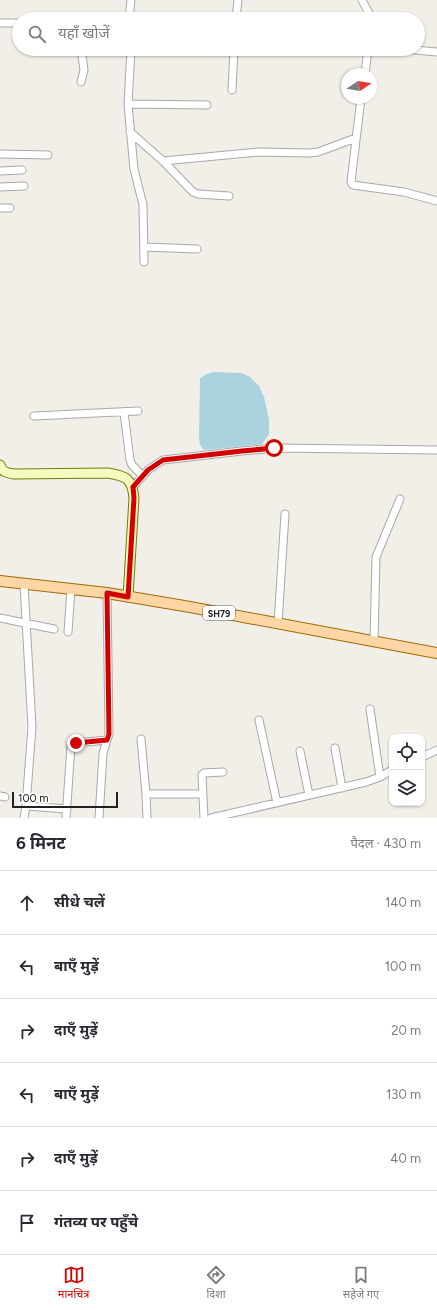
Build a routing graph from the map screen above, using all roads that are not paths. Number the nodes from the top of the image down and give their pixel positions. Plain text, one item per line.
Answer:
1 (131, 0) edge
2 (238, 0) edge
3 (362, 0) edge
4 (130, 12) edge
5 (237, 12) edge
6 (368, 12) edge
7 (0, 23) edge
8 (12, 23) edge
9 (425, 51) edge
10 (437, 52) edge
11 (82, 56) edge
12 (131, 56) edge
13 (234, 56) edge
14 (367, 56) edge
15 (366, 68) edge
16 (81, 82) dead end
17 (232, 90) dead end
18 (128, 104) junction
19 (360, 104) edge
20 (207, 105) dead end
21 (130, 132) junction
22 (356, 138) junction
23 (0, 154) edge
24 (48, 155) dead end
25 (163, 161) junction
26 (22, 170) dead end
27 (0, 171) edge
28 (24, 186) dead end
29 (0, 187) edge
30 (229, 196) dead end
31 (437, 201) edge
32 (0, 208) edge
33 (10, 208) dead end
34 (144, 247) junction
35 (197, 249) dead end
36 (144, 262) dead end
37 (124, 412) junction
38 (138, 412) dead end
39 (34, 416) dead end
40 (437, 450) edge
41 (0, 465) edge
42 (143, 476) junction
43 (133, 487) junction
44 (400, 499) dead end
45 (284, 514) dead end
46 (0, 581) edge
47 (24, 584) junction
48 (71, 589) junction
49 (107, 593) junction
50 (128, 597) junction
51 (0, 618) edge
52 (27, 624) junction
53 (278, 624) junction
54 (54, 629) dead end
55 (68, 632) dead end
56 (374, 641) junction
57 (437, 653) edge
58 (370, 709) dead end
59 (259, 720) dead end
60 (141, 739) dead end
61 (107, 740) junction
62 (335, 748) dead end
63 (437, 750) edge
64 (300, 751) dead end
65 (425, 756) edge
66 (223, 772) dead end
67 (389, 772) edge
68 (380, 777) junction
69 (342, 788) junction
70 (146, 794) junction
71 (202, 794) junction
72 (309, 795) junction
73 (277, 803) junction
74 (26, 806) junction
75 (67, 809) junction
76 (24, 818) edge
77 (66, 818) edge
78 (99, 818) edge
79 (147, 818) edge
80 (204, 818) edge
81 (211, 818) edge

1 - 4 street
2 - 5 street
3 - 6 street
7 - 8 street
9 - 10 street
11 - 16 street
12 - 18 street
13 - 17 street
14 - 15 street
18 - 20 street
18 - 21 street
19 - 22 street
21 - 25 street
21 - 34 street
22 - 25 street
22 - 31 street
23 - 24 street
25 - 30 street
26 - 27 street
28 - 29 street
32 - 33 street
34 - 35 street
34 - 36 street
37 - 38 street
37 - 39 street
37 - 42 street
40 - 42 street
41 - 43 main road
42 - 43 street
43 - 50 main road
44 - 56 street
45 - 53 street
46 - 47 main road, SH79
47 - 48 main road, SH79
47 - 52 street
48 - 49 main road, SH79
48 - 55 street
49 - 50 main road, SH79
49 - 61 street
50 - 53 main road, SH79
51 - 52 street
52 - 54 street
52 - 74 street
53 - 56 main road, SH79
56 - 57 main road, SH79
58 - 68 street
59 - 73 street
60 - 70 street
61 - 75 street
61 - 78 street
62 - 69 street
63 - 65 street
64 - 72 street
66 - 71 street
67 - 68 street
68 - 69 street
69 - 72 street
70 - 71 street
70 - 79 street
71 - 80 street
72 - 73 street
73 - 81 street
74 - 75 street
74 - 76 street
75 - 77 street

